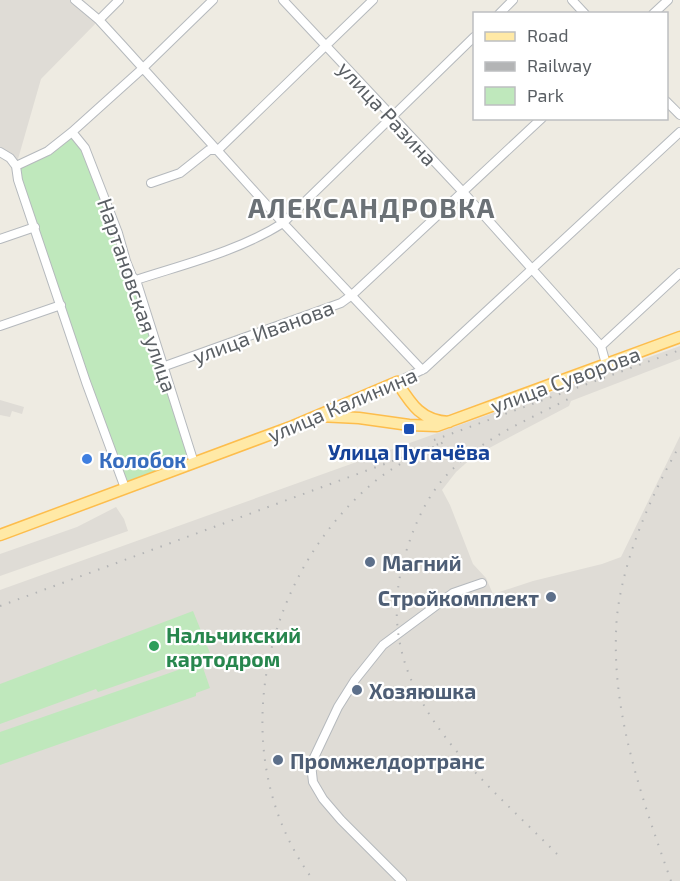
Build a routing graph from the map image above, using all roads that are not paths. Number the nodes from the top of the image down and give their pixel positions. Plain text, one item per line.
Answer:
1 (75, 0) edge
2 (119, 0) edge
3 (213, 0) edge
4 (283, 0) edge
5 (373, 0) edge
6 (513, 0) edge
7 (573, 0) edge
8 (668, 0) edge
9 (501, 12) edge
10 (583, 12) edge
11 (655, 12) edge
12 (99, 20) junction
13 (473, 38) edge
14 (326, 46) junction
15 (142, 69) junction
16 (668, 103) edge
17 (680, 116) edge
18 (391, 117) junction
19 (540, 120) edge
20 (72, 132) junction
21 (680, 132) edge
22 (218, 150) junction
23 (0, 152) edge
24 (16, 166) junction
25 (152, 183) dead end
26 (464, 192) junction
27 (283, 222) junction
28 (35, 227) junction
29 (0, 239) edge
30 (532, 270) junction
31 (680, 273) edge
32 (136, 280) junction
33 (352, 295) junction
34 (61, 304) junction
35 (0, 326) edge
36 (680, 337) edge
37 (602, 346) junction
38 (606, 364) junction
39 (165, 366) junction
40 (422, 370) junction
41 (397, 382) junction
42 (315, 416) junction
43 (449, 422) junction
44 (194, 463) junction
45 (125, 488) junction
46 (0, 535) edge
47 (482, 583) dead end
48 (402, 881) edge

1 - 12 street
2 - 12 street
3 - 15 street
4 - 14 street, улица Разина
5 - 14 street
6 - 9 street
7 - 10 street
8 - 11 street
12 - 15 street
13 - 18 street
14 - 18 street, улица Разина
14 - 22 street
15 - 20 street
15 - 22 street
16 - 17 street
18 - 26 street, улица Разина
18 - 27 street
19 - 26 street, улица Иванова
20 - 24 street
20 - 32 street, Нартановская улица
21 - 30 street, улица Калинина
22 - 25 street
22 - 27 street
23 - 24 street
24 - 28 street
26 - 30 street, улица Разина
26 - 33 street, улица Иванова
27 - 32 street
27 - 33 street
28 - 29 street
28 - 34 street
30 - 37 street, улица Разина
30 - 40 street, улица Калинина
31 - 37 street
32 - 39 street, Нартановская улица
33 - 39 street, улица Иванова
33 - 40 street
34 - 35 street
34 - 45 street
36 - 38 main road, улица Суворова
37 - 38 street
38 - 43 main road, улица Суворова
39 - 44 street, Нартановская улица
40 - 41 street, улица Калинина
41 - 42 main road, улица Калинина
41 - 43 main road
42 - 43 main road, улица Суворова
42 - 44 main road, улица Калинина
44 - 45 main road, улица Калинина
45 - 46 main road, улица Калинина
47 - 48 street

